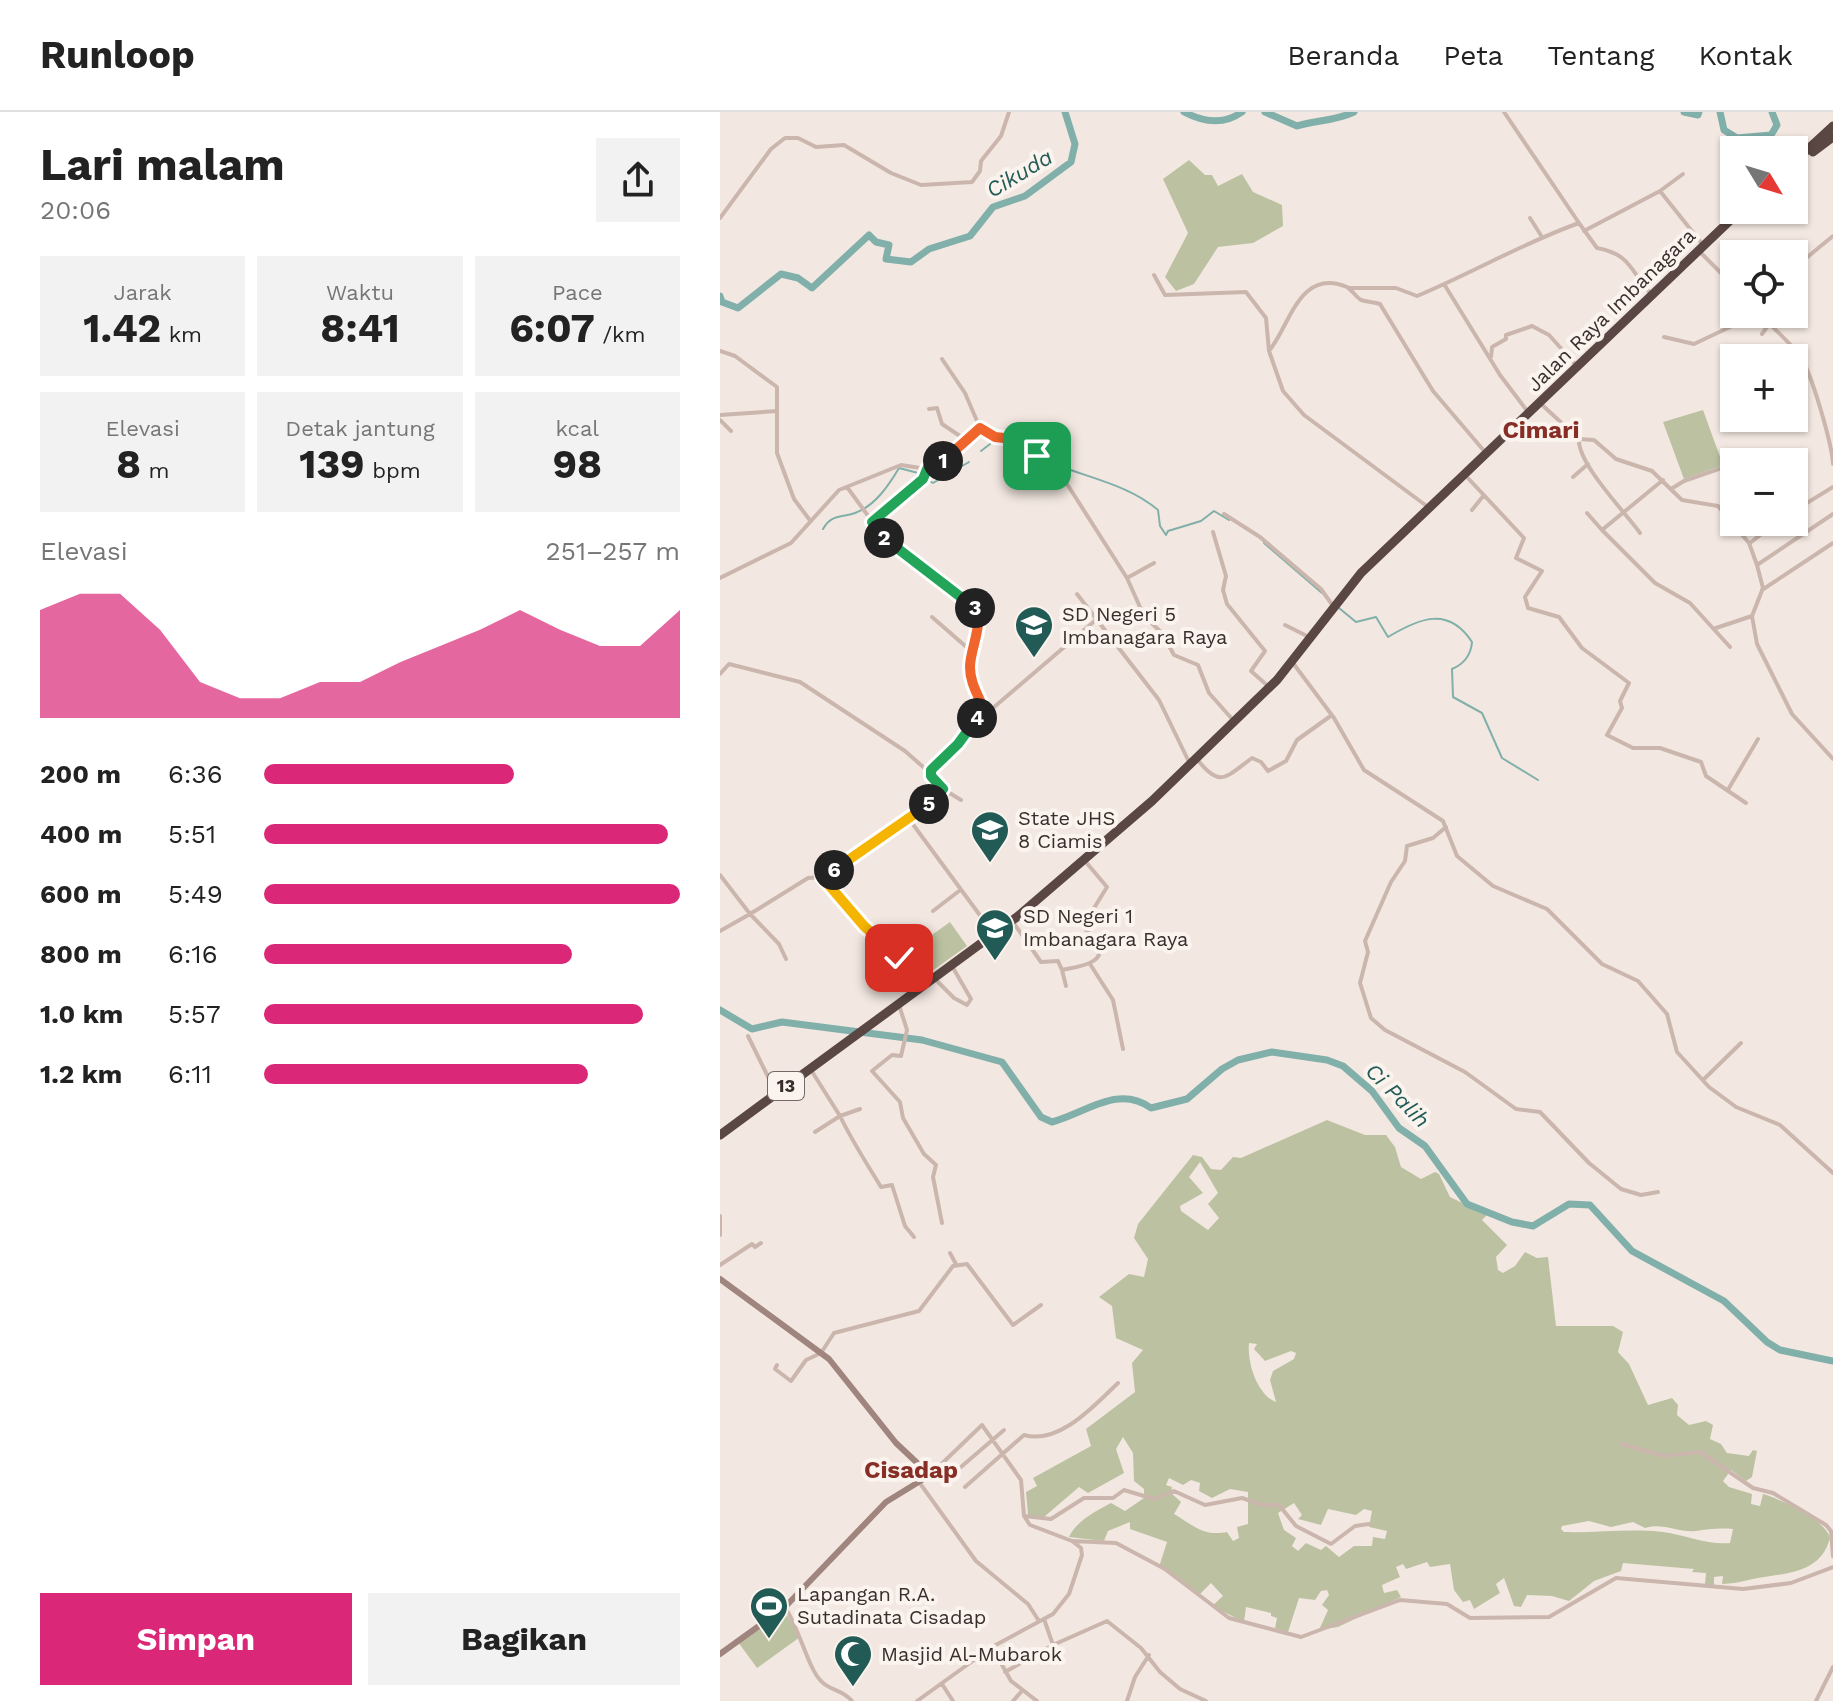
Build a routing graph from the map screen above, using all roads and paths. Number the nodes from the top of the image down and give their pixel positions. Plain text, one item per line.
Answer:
1 (1000, 112) edge
2 (1009, 112) edge
3 (1504, 112) edge
4 (1006, 121) junction
5 (1832, 131) edge
6 (1808, 152) edge
7 (1683, 174) dead end
8 (1660, 191) junction
9 (720, 218) edge
10 (1530, 218) dead end
11 (1579, 223) junction
12 (1726, 224) edge
13 (1584, 231) junction
14 (1833, 236) edge
15 (1542, 237) junction
16 (1701, 247) junction
17 (1808, 257) edge
18 (1720, 272) edge
19 (1154, 275) dead end
20 (1444, 284) junction
21 (1347, 288) junction
22 (1652, 296) junction
23 (1728, 328) edge
24 (1766, 328) edge
25 (1773, 328) edge
26 (1762, 334) dead end
27 (1664, 337) dead end
28 (720, 351) edge
29 (1269, 351) junction
30 (1491, 357) junction
31 (942, 359) dead end
32 (1578, 367) junction
33 (1540, 403) junction
34 (929, 409) dead end
35 (777, 411) junction
36 (1529, 414) junction
37 (720, 418) edge
38 (980, 428) junction
39 (731, 431) dead end
40 (1579, 439) junction
41 (966, 440) junction
42 (1487, 454) junction
43 (1833, 456) edge
44 (1588, 464) junction
45 (1833, 464) edge
46 (1720, 468) edge
47 (925, 474) junction
48 (1465, 474) junction
49 (1573, 477) dead end
50 (1663, 480) junction
51 (846, 486) junction
52 (1833, 487) edge
53 (1671, 489) junction
54 (1484, 495) junction
55 (1808, 502) edge
56 (1430, 508) junction
57 (1472, 510) dead end
58 (1624, 512) junction
59 (1587, 513) dead end
60 (1224, 514) dead end
61 (1833, 514) edge
62 (809, 520) junction
63 (872, 522) junction
64 (1602, 530) junction
65 (1213, 532) dead end
66 (1640, 533) dead end
67 (1758, 536) edge
68 (1749, 543) junction
69 (1833, 543) edge
70 (1154, 563) dead end
71 (1757, 565) junction
72 (720, 578) edge
73 (1127, 578) junction
74 (1762, 590) junction
75 (1077, 594) dead end
76 (1334, 604) junction
77 (1752, 616) junction
78 (932, 617) dead end
79 (1097, 619) junction
80 (1285, 625) dead end
81 (1716, 628) junction
82 (1311, 638) junction
83 (1730, 647) dead end
84 (971, 651) junction
85 (1293, 663) junction
86 (720, 674) edge
87 (1270, 687) junction
88 (980, 712) junction
89 (1332, 715) junction
90 (1235, 722) junction
91 (1758, 739) dead end
92 (1833, 759) edge
93 (1194, 761) junction
94 (930, 773) junction
95 (1728, 788) junction
96 (943, 789) junction
97 (961, 800) dead end
98 (1746, 803) dead end
99 (909, 819) junction
100 (1447, 826) junction
101 (1085, 861) junction
102 (720, 875) edge
103 (822, 877) junction
104 (959, 891) junction
105 (933, 911) dead end
106 (750, 914) junction
107 (1011, 921) junction
108 (720, 931) edge
109 (993, 933) junction
110 (786, 959) dead end
111 (951, 964) junction
112 (1090, 964) junction
113 (1062, 970) junction
114 (933, 977) junction
115 (1066, 986) dead end
116 (917, 989) junction
117 (898, 1003) junction
118 (748, 1036) dead end
119 (1741, 1043) dead end
120 (1123, 1049) dead end
121 (810, 1068) junction
122 (1703, 1080) junction
123 (776, 1093) junction
124 (860, 1109) dead end
125 (840, 1116) junction
126 (815, 1132) dead end
127 (720, 1135) edge
128 (1833, 1173) edge
129 (1658, 1192) dead end
130 (720, 1216) edge
131 (942, 1223) dead end
132 (720, 1235) edge
133 (914, 1237) dead end
134 (761, 1243) dead end
135 (950, 1253) dead end
136 (720, 1265) edge
137 (957, 1266) junction
138 (720, 1279) edge
139 (1041, 1305) dead end
140 (821, 1353) junction
141 (777, 1365) dead end
142 (1118, 1383) dead end
143 (1004, 1430) dead end
144 (993, 1439) junction
145 (1622, 1444) dead end
146 (1003, 1453) junction
147 (954, 1473) dead end
148 (930, 1475) junction
149 (919, 1482) junction
150 (965, 1487) dead end
151 (1024, 1516) junction
152 (1369, 1524) dead end
153 (1072, 1541) junction
154 (1833, 1556) edge
155 (1833, 1567) edge
156 (785, 1607) junction
157 (1042, 1620) junction
158 (1053, 1645) junction
159 (992, 1647) junction
160 (720, 1654) edge
161 (1149, 1655) junction
162 (1833, 1667) edge
163 (1005, 1672) junction
164 (942, 1684) junction
165 (1021, 1692) junction
166 (852, 1701) edge
167 (917, 1701) edge
168 (953, 1701) edge
169 (1013, 1701) edge
170 (1036, 1701) edge
171 (1127, 1701) edge
172 (1206, 1701) edge
173 (1816, 1701) edge

1 - 4 street
2 - 4 street
3 - 11 street
4 - 9 street
5 - 6 highway
7 - 8 street
8 - 13 street
8 - 16 street
10 - 15 street
11 - 13 street
11 - 15 street
12 - 16 highway, Jalan Raya Imbanagara / 13
13 - 22 street
14 - 17 street
15 - 20 street
16 - 18 street
16 - 22 highway, Jalan Raya Imbanagara / 13
19 - 29 street
20 - 21 street
20 - 30 street
21 - 29 street
21 - 42 street
22 - 32 highway, Jalan Raya Imbanagara / 13
23 - 27 street
24 - 26 street
25 - 43 street
28 - 35 street
29 - 56 street
30 - 32 street
30 - 36 street
31 - 38 street
32 - 33 highway, Jalan Raya Imbanagara / 13
33 - 36 highway, Jalan Raya Imbanagara / 13
33 - 40 street
34 - 41 street
35 - 37 street
35 - 62 street
36 - 42 highway, Jalan Raya Imbanagara / 13
37 - 39 street
38 - 41 street
38 - 73 street
40 - 44 street
40 - 50 street
41 - 47 street
42 - 48 highway, Jalan Raya Imbanagara / 13
43 - 45 street
44 - 49 street
44 - 58 street
46 - 53 street
47 - 51 street
47 - 63 street
48 - 54 street
48 - 56 highway, Jalan Raya Imbanagara / 13
50 - 53 street
50 - 58 street
51 - 62 street
51 - 63 street
52 - 55 street
53 - 68 street
54 - 57 street
54 - 95 street
56 - 76 highway, Jalan Raya Imbanagara / 13
58 - 64 street
58 - 66 street
59 - 64 street
60 - 76 street
61 - 71 street
62 - 72 street
63 - 84 street
64 - 81 street
65 - 87 street
67 - 68 street
68 - 71 street
69 - 74 street
70 - 73 street
71 - 74 street
73 - 90 street
74 - 77 street
75 - 79 street
76 - 82 highway, Jalan Raya Imbanagara / 13
77 - 81 street
77 - 92 street
78 - 84 street
79 - 88 street
79 - 93 street
80 - 82 street
81 - 83 street
82 - 85 highway, Jalan Raya Imbanagara / 13
84 - 88 street
85 - 87 highway, Jalan Raya Imbanagara / 13
85 - 89 street
86 - 94 street
87 - 90 highway, Jalan Raya Imbanagara / 13
88 - 94 street
89 - 93 street
89 - 100 street
90 - 93 highway, Jalan Raya Imbanagara / 13
91 - 95 street
93 - 101 highway, Jalan Raya Imbanagara / 13
94 - 96 street
95 - 98 street
96 - 97 street
96 - 99 street
99 - 103 street
99 - 104 street
100 - 122 street
100 - 129 street
101 - 107 highway, Jalan Raya Imbanagara / 13
101 - 112 street
102 - 106 street
103 - 106 street
103 - 116 street
104 - 105 street
104 - 109 street
106 - 108 street
106 - 110 street
107 - 109 highway, Jalan Raya Imbanagara / 13
107 - 113 street
109 - 111 highway, Jalan Raya Imbanagara / 13
111 - 114 highway, Jalan Raya Imbanagara / 13
111 - 114 street
112 - 113 street
112 - 120 street
113 - 115 street
114 - 116 highway, Jalan Raya Imbanagara / 13
116 - 117 highway, Jalan Raya Imbanagara / 13
117 - 121 highway, Jalan Raya Imbanagara / 13
117 - 131 street
118 - 123 street
119 - 122 street
121 - 123 highway, Jalan Raya Imbanagara / 13
121 - 125 street
122 - 128 street
123 - 127 highway, Jalan Raya Imbanagara / 13
124 - 125 street
125 - 126 street
125 - 133 street
130 - 132 street
134 - 136 street
135 - 137 street
137 - 139 street
137 - 140 street
138 - 140 street
140 - 141 street
140 - 148 street
142 - 146 street
143 - 144 street
144 - 146 street
144 - 147 street
144 - 148 street
145 - 154 street
146 - 150 street
146 - 151 street
148 - 149 street
149 - 156 street
149 - 157 street
151 - 152 street
151 - 153 street
153 - 155 street
153 - 157 street
156 - 160 street
156 - 166 street
157 - 158 street
157 - 159 street
158 - 161 street
158 - 163 street
159 - 163 street
159 - 164 street
161 - 171 street
161 - 172 street
162 - 173 street
163 - 165 street
164 - 167 street
164 - 168 street
165 - 169 street
165 - 170 street

